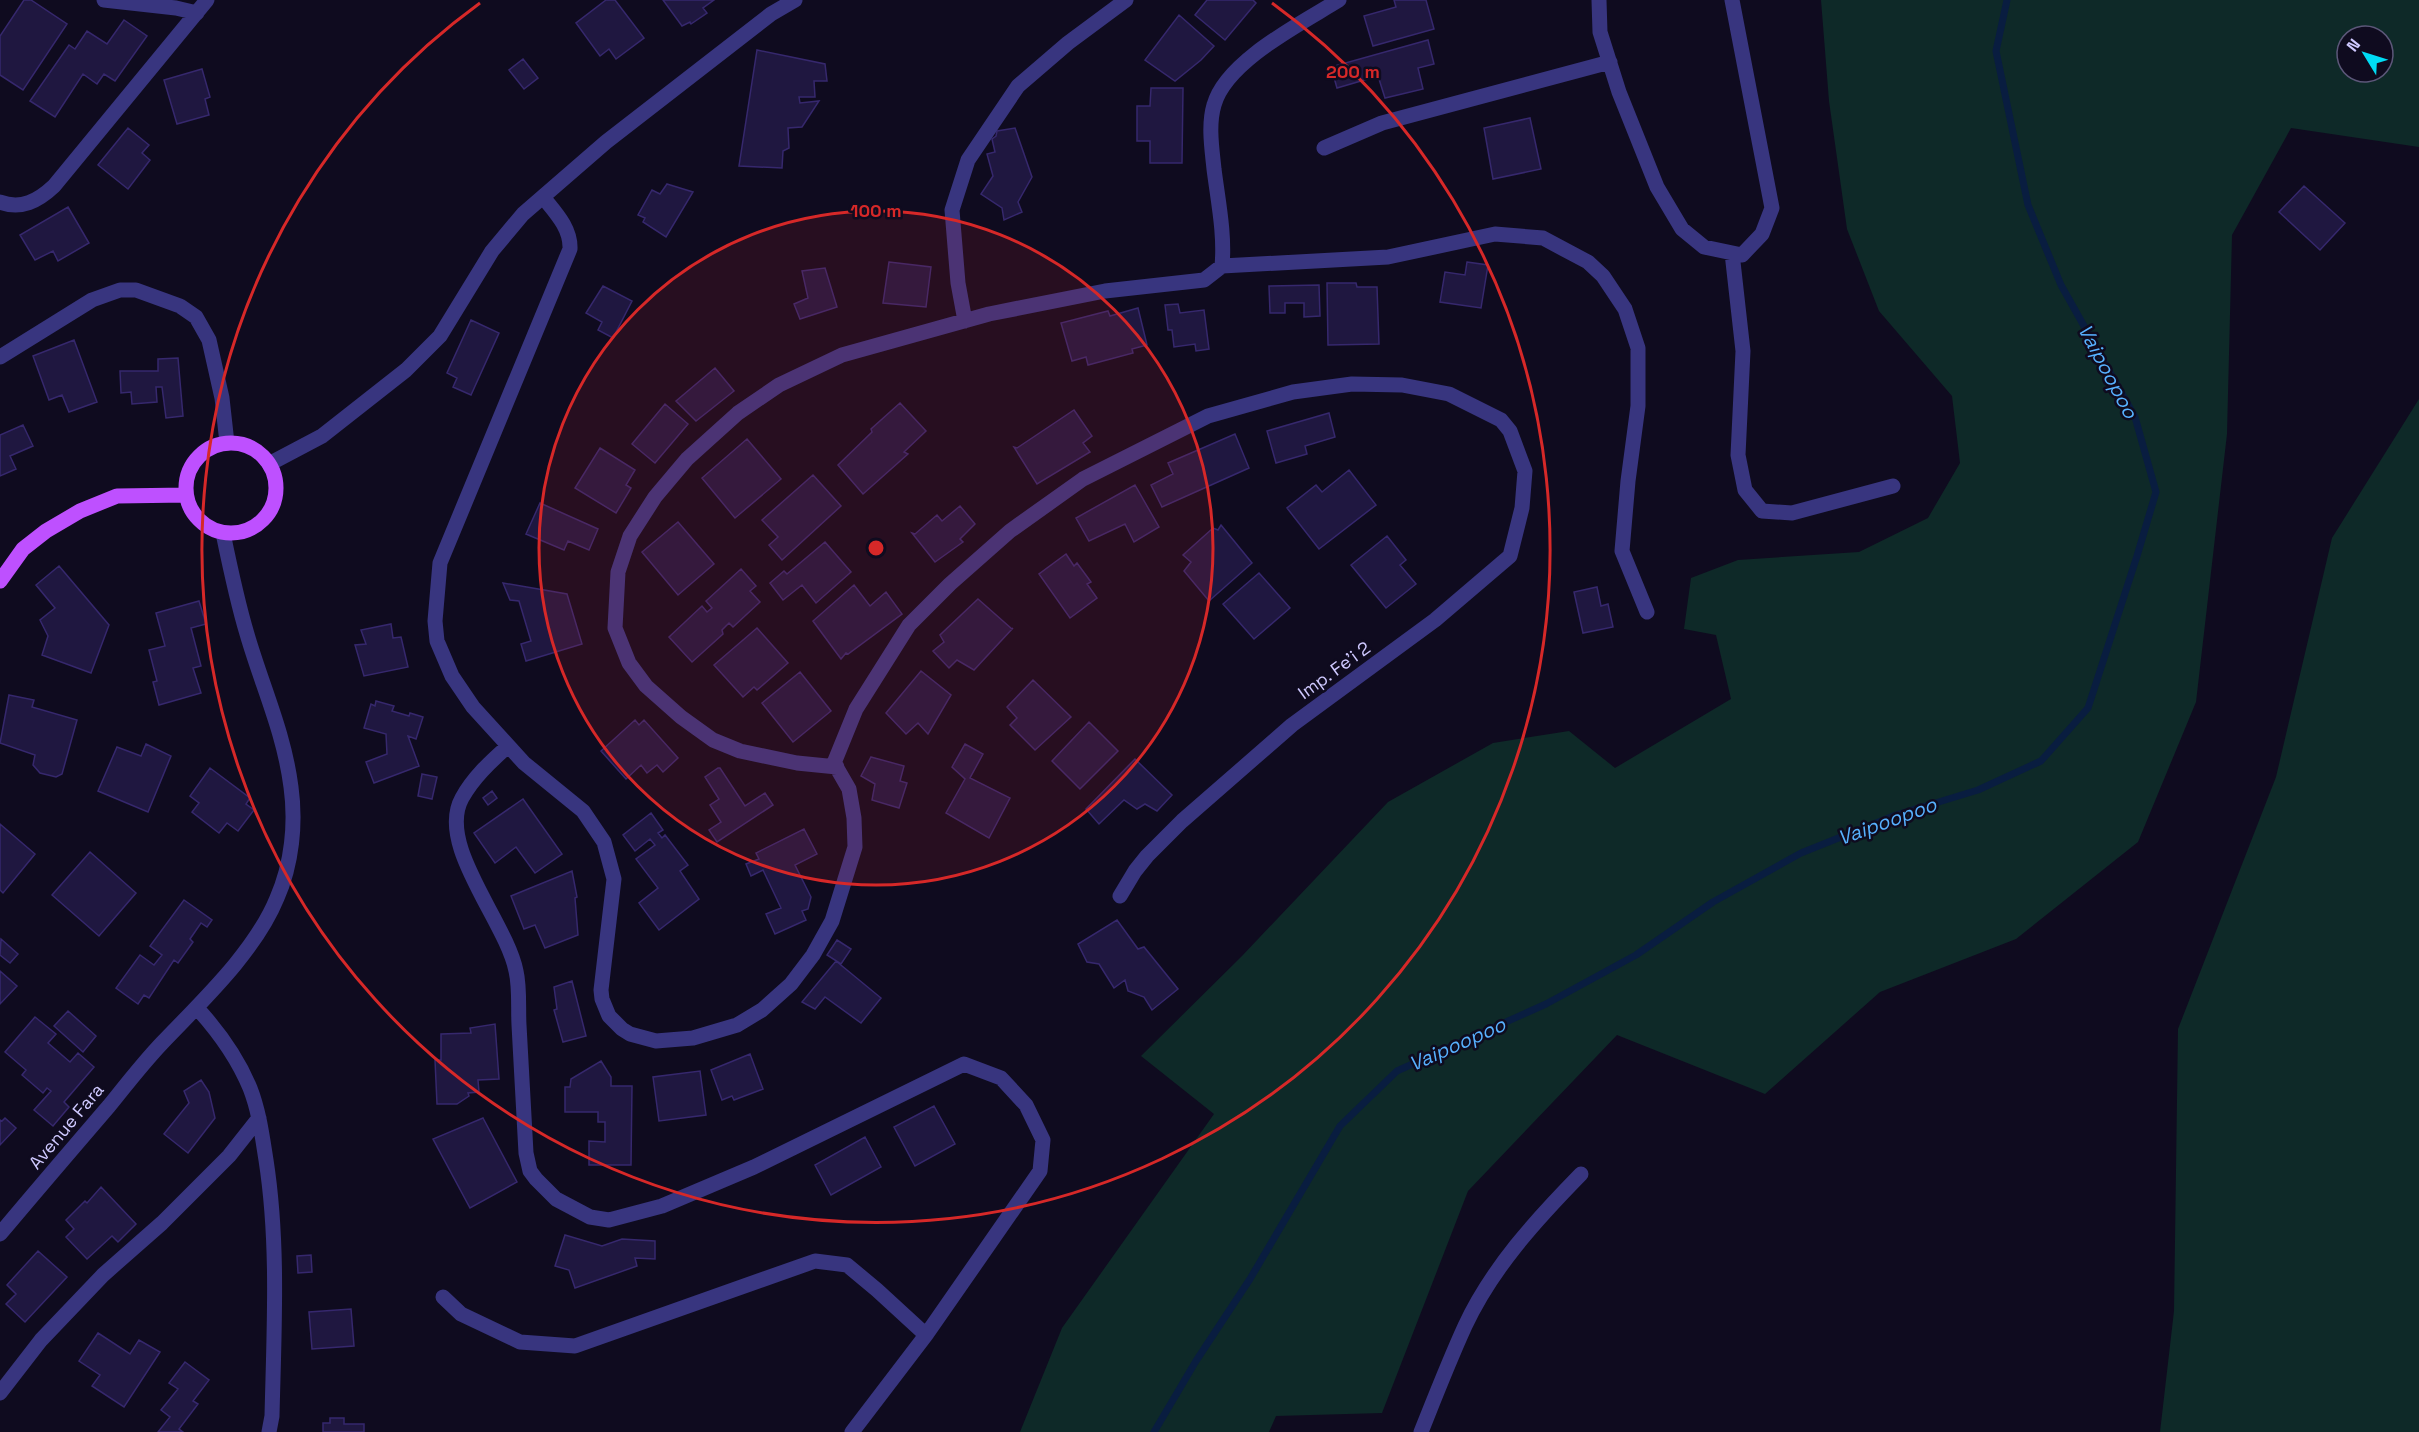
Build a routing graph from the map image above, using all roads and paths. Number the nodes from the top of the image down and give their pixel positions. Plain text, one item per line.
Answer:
1 (104, 0) edge
2 (207, 0) edge
3 (795, 0) edge
4 (1126, 0) edge
5 (1339, 0) edge
6 (1599, 0) edge
7 (1732, 0) edge
8 (197, 13) junction
9 (1610, 62) junction
10 (1324, 148) dead end
11 (543, 196) junction
12 (0, 202) edge
13 (1732, 253) junction
14 (1222, 266) junction
15 (965, 321) junction
16 (0, 357) edge
17 (227, 443) junction
18 (269, 465) junction
19 (1893, 486) dead end
20 (186, 495) junction
21 (223, 532) junction
22 (0, 581) edge
23 (1647, 612) dead end
24 (507, 747) junction
25 (837, 768) junction
26 (1120, 896) dead end
27 (197, 1008) junction
28 (259, 1118) junction
29 (1581, 1174) dead end
30 (0, 1234) edge
31 (443, 1297) dead end
32 (926, 1335) junction
33 (0, 1393) edge
34 (269, 1432) edge
35 (852, 1432) edge
36 (1421, 1432) edge

1 - 8 street
2 - 8 street
3 - 11 street
4 - 15 street
5 - 14 street
6 - 9 street
7 - 13 street
8 - 12 street
9 - 10 street
9 - 13 street
11 - 18 street
11 - 24 street
13 - 19 street
14 - 15 street
14 - 23 street
15 - 25 street
16 - 17 street
17 - 18 main road
17 - 20 main road
18 - 21 main road
20 - 21 main road
20 - 22 main road
21 - 27 street, Avenue Fara
24 - 25 street
24 - 32 street
25 - 26 street, Imp. Fe'i 2
27 - 28 street
27 - 30 street, Avenue Fara
28 - 33 street
28 - 34 street
29 - 36 street
31 - 32 street
32 - 35 street

